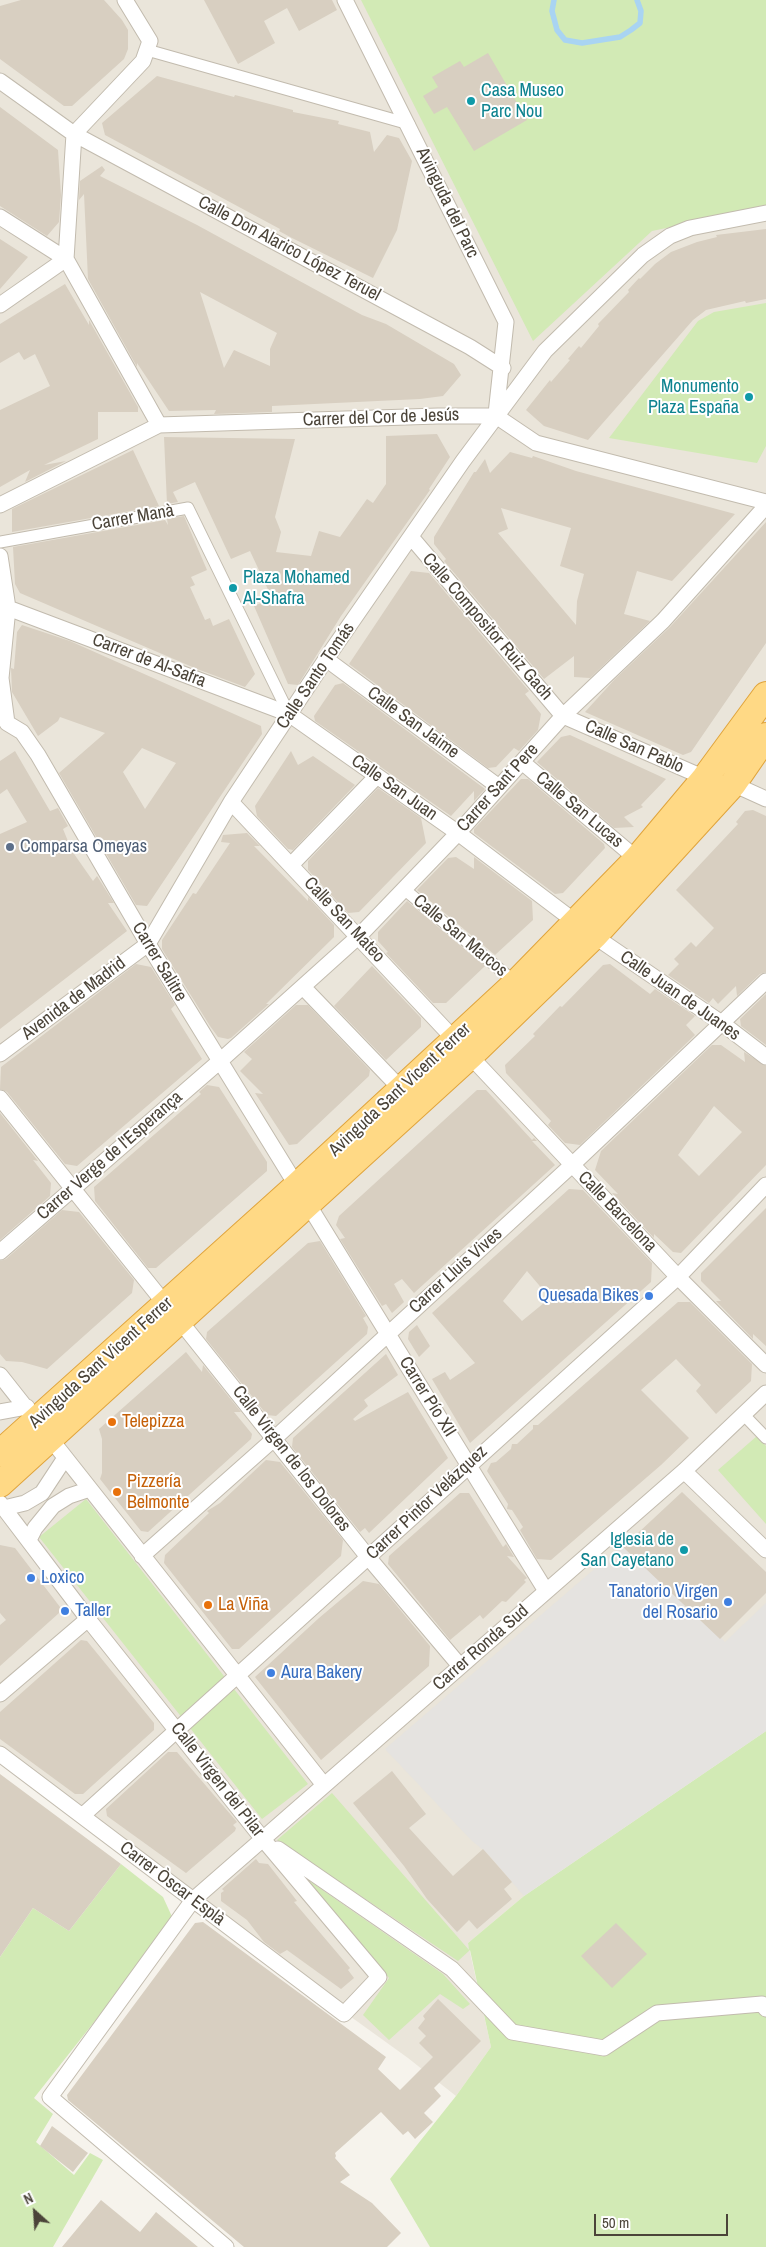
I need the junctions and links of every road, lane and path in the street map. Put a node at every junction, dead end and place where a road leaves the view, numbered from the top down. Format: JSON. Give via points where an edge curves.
{"nodes":[{"id":1,"x":125,"y":0,"type":"edge"},
{"id":2,"x":345,"y":0,"type":"edge"},
{"id":3,"x":147,"y":50,"type":"junction"},
{"id":4,"x":0,"y":81,"type":"edge"},
{"id":5,"x":408,"y":124,"type":"junction"},
{"id":6,"x":74,"y":134,"type":"junction"},
{"id":7,"x":766,"y":213,"type":"edge"},
{"id":8,"x":0,"y":216,"type":"edge"},
{"id":9,"x":66,"y":259,"type":"junction"},
{"id":10,"x":0,"y":306,"type":"edge"},
{"id":11,"x":502,"y":368,"type":"junction"},
{"id":12,"x":496,"y":416,"type":"junction"},
{"id":13,"x":159,"y":424,"type":"junction"},
{"id":14,"x":766,"y":502,"type":"edge"},
{"id":15,"x":0,"y":505,"type":"edge"},
{"id":16,"x":766,"y":506,"type":"edge"},
{"id":17,"x":412,"y":538,"type":"junction"},
{"id":18,"x":0,"y":542,"type":"edge"},
{"id":19,"x":0,"y":556,"type":"edge"},
{"id":20,"x":4,"y":609,"type":"edge"},
{"id":21,"x":2,"y":650,"type":"edge"},
{"id":22,"x":326,"y":659,"type":"junction"},
{"id":23,"x":766,"y":695,"type":"edge"},
{"id":24,"x":289,"y":714,"type":"junction"},
{"id":25,"x":564,"y":716,"type":"junction"},
{"id":26,"x":4,"y":725,"type":"edge"},
{"id":27,"x":766,"y":736,"type":"edge"},
{"id":28,"x":522,"y":762,"type":"junction"},
{"id":29,"x":377,"y":776,"type":"junction"},
{"id":30,"x":705,"y":778,"type":"junction"},
{"id":31,"x":733,"y":784,"type":"junction"},
{"id":32,"x":499,"y":787,"type":"junction"},
{"id":33,"x":766,"y":798,"type":"edge"},
{"id":34,"x":230,"y":802,"type":"junction"},
{"id":35,"x":458,"y":833,"type":"junction"},
{"id":36,"x":637,"y":858,"type":"junction"},
{"id":37,"x":291,"y":865,"type":"junction"},
{"id":38,"x":404,"y":889,"type":"junction"},
{"id":39,"x":584,"y":929,"type":"junction"},
{"id":40,"x":360,"y":936,"type":"junction"},
{"id":41,"x":148,"y":944,"type":"junction"},
{"id":42,"x":766,"y":981,"type":"edge"},
{"id":43,"x":516,"y":982,"type":"junction"},
{"id":44,"x":303,"y":986,"type":"junction"},
{"id":45,"x":723,"y":1024,"type":"junction"},
{"id":46,"x":463,"y":1048,"type":"junction"},
{"id":47,"x":0,"y":1054,"type":"edge"},
{"id":48,"x":766,"y":1057,"type":"edge"},
{"id":49,"x":220,"y":1061,"type":"junction"},
{"id":50,"x":402,"y":1090,"type":"junction"},
{"id":51,"x":0,"y":1098,"type":"edge"},
{"id":52,"x":572,"y":1165,"type":"junction"},
{"id":53,"x":766,"y":1185,"type":"edge"},
{"id":54,"x":72,"y":1188,"type":"junction"},
{"id":55,"x":303,"y":1194,"type":"junction"},
{"id":56,"x":0,"y":1252,"type":"edge"},
{"id":57,"x":678,"y":1277,"type":"junction"},
{"id":58,"x":173,"y":1313,"type":"junction"},
{"id":59,"x":388,"y":1334,"type":"junction"},
{"id":60,"x":766,"y":1366,"type":"edge"},
{"id":61,"x":1,"y":1378,"type":"edge"},
{"id":62,"x":766,"y":1393,"type":"edge"},
{"id":63,"x":0,"y":1412,"type":"edge"},
{"id":64,"x":743,"y":1414,"type":"junction"},
{"id":65,"x":45,"y":1431,"type":"junction"},
{"id":66,"x":275,"y":1438,"type":"junction"},
{"id":67,"x":766,"y":1438,"type":"edge"},
{"id":68,"x":0,"y":1452,"type":"edge"},
{"id":69,"x":468,"y":1464,"type":"junction"},
{"id":70,"x":684,"y":1471,"type":"junction"},
{"id":71,"x":90,"y":1489,"type":"junction"},
{"id":72,"x":1,"y":1499,"type":"edge"},
{"id":73,"x":29,"y":1540,"type":"junction"},
{"id":74,"x":766,"y":1550,"type":"edge"},
{"id":75,"x":142,"y":1556,"type":"junction"},
{"id":76,"x":368,"y":1557,"type":"junction"},
{"id":77,"x":546,"y":1591,"type":"junction"},
{"id":78,"x":88,"y":1619,"type":"junction"},
{"id":79,"x":460,"y":1666,"type":"junction"},
{"id":80,"x":235,"y":1675,"type":"junction"},
{"id":81,"x":0,"y":1694,"type":"edge"},
{"id":82,"x":177,"y":1728,"type":"junction"},
{"id":83,"x":0,"y":1754,"type":"edge"},
{"id":84,"x":324,"y":1785,"type":"junction"},
{"id":85,"x":82,"y":1816,"type":"junction"},
{"id":86,"x":262,"y":1838,"type":"junction"},
{"id":87,"x":193,"y":1900,"type":"junction"},
{"id":88,"x":766,"y":2009,"type":"edge"},
{"id":89,"x":344,"y":2014,"type":"joint"},
{"id":90,"x":226,"y":2247,"type":"edge"}],
"edges":[{"from":1,"to":3,"type":"street","via":[[150,41]]},
{"from":2,"to":5,"type":"street","name":"Avinguda del Parc"},
{"from":3,"to":5,"type":"street"},
{"from":3,"to":6,"type":"street","via":[[143,61]]},
{"from":4,"to":6,"type":"street","name":"Calle Don Alarico López Teruel"},
{"from":5,"to":11,"type":"street","name":"Avinguda del Parc","via":[[506,322]]},
{"from":6,"to":9,"type":"street"},
{"from":6,"to":11,"type":"street","name":"Calle Don Alarico López Teruel","via":[[470,346]]},
{"from":7,"to":12,"type":"street","name":"Calle Santo Tomás","via":[[690,228],[670,236],[643,255],[545,351]]},
{"from":8,"to":9,"type":"street"},
{"from":9,"to":10,"type":"street"},
{"from":9,"to":13,"type":"street"},
{"from":11,"to":12,"type":"street","name":"Avinguda del Parc"},
{"from":12,"to":13,"type":"street","name":"Carrer del Cor de Jesús"},
{"from":12,"to":14,"type":"street","via":[[536,443]]},
{"from":12,"to":17,"type":"street","name":"Calle Santo Tomás"},
{"from":13,"to":15,"type":"street","name":"Carrer del Cor de Jesús"},
{"from":16,"to":25,"type":"street","name":"Carrer Sant Pere","via":[[663,621]]},
{"from":17,"to":22,"type":"street","name":"Calle Santo Tomás"},
{"from":17,"to":25,"type":"street","name":"Calle Compositor Ruiz Gach"},
{"from":18,"to":24,"type":"street","name":"Carrer Manà","via":[[188,508]]},
{"from":19,"to":20,"type":"street"},
{"from":20,"to":21,"type":"street"},
{"from":20,"to":24,"type":"street","name":"Carrer de Al-Safra"},
{"from":21,"to":26,"type":"street"},
{"from":22,"to":24,"type":"street","name":"Calle Santo Tomás"},
{"from":22,"to":32,"type":"street","name":"Calle San Jaime"},
{"from":23,"to":30,"type":"highway","name":"Avinguda Sant Vicent Ferrer"},
{"from":24,"to":29,"type":"street","name":"Calle San Juan"},
{"from":24,"to":34,"type":"street","name":"Calle Santo Tomás"},
{"from":25,"to":28,"type":"street","name":"Carrer Sant Pere"},
{"from":25,"to":30,"type":"street","name":"Calle San Pablo"},
{"from":26,"to":41,"type":"street","name":"Carrer Salitre","via":[[22,732],[33,748]]},
{"from":27,"to":31,"type":"highway","name":"Avinguda Sant Vicent Ferrer"},
{"from":28,"to":32,"type":"street","name":"Carrer Sant Pere"},
{"from":28,"to":36,"type":"street","name":"Calle San Lucas"},
{"from":29,"to":35,"type":"street","name":"Calle San Juan"},
{"from":29,"to":37,"type":"street"},
{"from":30,"to":36,"type":"highway","name":"Avinguda Sant Vicent Ferrer"},
{"from":31,"to":33,"type":"street"},
{"from":31,"to":39,"type":"highway","name":"Avinguda Sant Vicent Ferrer"},
{"from":32,"to":35,"type":"street","name":"Carrer Sant Pere"},
{"from":34,"to":37,"type":"street","name":"Calle San Mateo"},
{"from":34,"to":41,"type":"street","name":"Calle Santo Tomás"},
{"from":35,"to":38,"type":"street","name":"Carrer Sant Pere"},
{"from":35,"to":39,"type":"street","name":"Calle San Juan"},
{"from":36,"to":39,"type":"highway","name":"Avinguda Sant Vicent Ferrer"},
{"from":37,"to":40,"type":"street","name":"Calle San Mateo"},
{"from":38,"to":40,"type":"street","name":"Carrer Sant Pere"},
{"from":38,"to":43,"type":"street","name":"Calle San Marcos"},
{"from":39,"to":43,"type":"highway","name":"Avinguda Sant Vicent Ferrer"},
{"from":39,"to":45,"type":"street","name":"Calle Juan de Juanes"},
{"from":39,"to":46,"type":"highway","name":"Avinguda Sant Vicent Ferrer"},
{"from":40,"to":44,"type":"street","name":"Carrer Sant Pere"},
{"from":40,"to":46,"type":"street","name":"Calle San Mateo"},
{"from":41,"to":47,"type":"street","name":"Avenida de Madrid"},
{"from":41,"to":49,"type":"street","name":"Carrer Salitre"},
{"from":42,"to":45,"type":"street","name":"Carrer Lluis Vives"},
{"from":43,"to":46,"type":"highway","name":"Avinguda Sant Vicent Ferrer"},
{"from":44,"to":49,"type":"street","name":"Carrer Sant Pere"},
{"from":44,"to":50,"type":"street"},
{"from":45,"to":48,"type":"street","name":"Calle Juan de Juanes"},
{"from":45,"to":52,"type":"street","name":"Carrer Lluis Vives"},
{"from":46,"to":50,"type":"highway","name":"Avinguda Sant Vicent Ferrer"},
{"from":46,"to":52,"type":"street","name":"Calle Barcelona"},
{"from":46,"to":55,"type":"highway","name":"Avinguda Sant Vicent Ferrer"},
{"from":49,"to":54,"type":"street","name":"Carrer Verge de l'Esperança"},
{"from":49,"to":55,"type":"street","name":"Carrer Salitre"},
{"from":50,"to":55,"type":"highway","name":"Avinguda Sant Vicent Ferrer"},
{"from":51,"to":54,"type":"street","name":"Calle Virgen de los Dolores"},
{"from":52,"to":57,"type":"street","name":"Calle Barcelona"},
{"from":52,"to":59,"type":"street","name":"Carrer Lluis Vives"},
{"from":53,"to":57,"type":"street","name":"Carrer Pintor Velázquez"},
{"from":54,"to":56,"type":"street","name":"Carrer Verge de l'Esperança"},
{"from":54,"to":58,"type":"street","name":"Calle Virgen de los Dolores"},
{"from":55,"to":58,"type":"highway","name":"Avinguda Sant Vicent Ferrer"},
{"from":55,"to":59,"type":"street","name":"Carrer Pío XII"},
{"from":57,"to":60,"type":"street","name":"Calle Barcelona"},
{"from":57,"to":69,"type":"street","name":"Carrer Pintor Velázquez"},
{"from":58,"to":65,"type":"highway","name":"Avinguda Sant Vicent Ferrer"},
{"from":58,"to":66,"type":"street","name":"Calle Virgen de los Dolores"},
{"from":59,"to":66,"type":"street","name":"Carrer Lluis Vives"},
{"from":59,"to":69,"type":"street","name":"Carrer Pío XII"},
{"from":61,"to":65,"type":"street"},
{"from":62,"to":64,"type":"street","name":"Carrer Ronda Sud"},
{"from":63,"to":65,"type":"street"},
{"from":64,"to":67,"type":"street"},
{"from":64,"to":70,"type":"street","name":"Carrer Ronda Sud"},
{"from":65,"to":68,"type":"highway","name":"Avinguda Sant Vicent Ferrer"},
{"from":65,"to":71,"type":"street"},
{"from":65,"to":72,"type":"highway","name":"Avinguda Sant Vicent Ferrer"},
{"from":65,"to":72,"type":"street","via":[[42,1493],[25,1503]]},
{"from":66,"to":75,"type":"street","name":"Carrer Lluis Vives"},
{"from":66,"to":76,"type":"street","name":"Calle Virgen de los Dolores"},
{"from":69,"to":76,"type":"street","name":"Carrer Pintor Velázquez"},
{"from":69,"to":77,"type":"street","name":"Carrer Pío XII"},
{"from":70,"to":74,"type":"street"},
{"from":70,"to":77,"type":"street","name":"Carrer Ronda Sud"},
{"from":71,"to":73,"type":"street","via":[[53,1506]]},
{"from":71,"to":75,"type":"street"},
{"from":72,"to":73,"type":"street","name":"Calle Virgen del Pilar"},
{"from":73,"to":78,"type":"street","name":"Calle Virgen del Pilar"},
{"from":75,"to":80,"type":"street"},
{"from":76,"to":79,"type":"street","name":"Calle Virgen de los Dolores"},
{"from":76,"to":80,"type":"street","name":"Carrer Pintor Velázquez"},
{"from":77,"to":79,"type":"street","name":"Carrer Ronda Sud"},
{"from":78,"to":81,"type":"street"},
{"from":78,"to":82,"type":"street","name":"Calle Virgen del Pilar"},
{"from":79,"to":84,"type":"street","name":"Carrer Ronda Sud"},
{"from":80,"to":82,"type":"street","name":"Carrer Pintor Velázquez"},
{"from":80,"to":84,"type":"street"},
{"from":82,"to":85,"type":"street","name":"Carrer Pintor Velázquez"},
{"from":82,"to":86,"type":"street","name":"Calle Virgen del Pilar"},
{"from":83,"to":85,"type":"street","name":"Carrer Òscar Esplà"},
{"from":84,"to":86,"type":"street","name":"Carrer Ronda Sud"},
{"from":85,"to":87,"type":"street","name":"Carrer Òscar Esplà"},
{"from":86,"to":87,"type":"street","name":"Carrer Ronda Sud"},
{"from":86,"to":88,"type":"street","via":[[452,1969],[512,2032],[604,2048],[658,2013],[762,2004]]},
{"from":86,"to":89,"type":"street","name":"Calle Virgen del Pilar","via":[[379,1976]]},
{"from":87,"to":89,"type":"street","name":"Carrer Òscar Esplà"},
{"from":87,"to":90,"type":"street","name":"Carrer Ronda Sud","via":[[50,2097]]}]}
